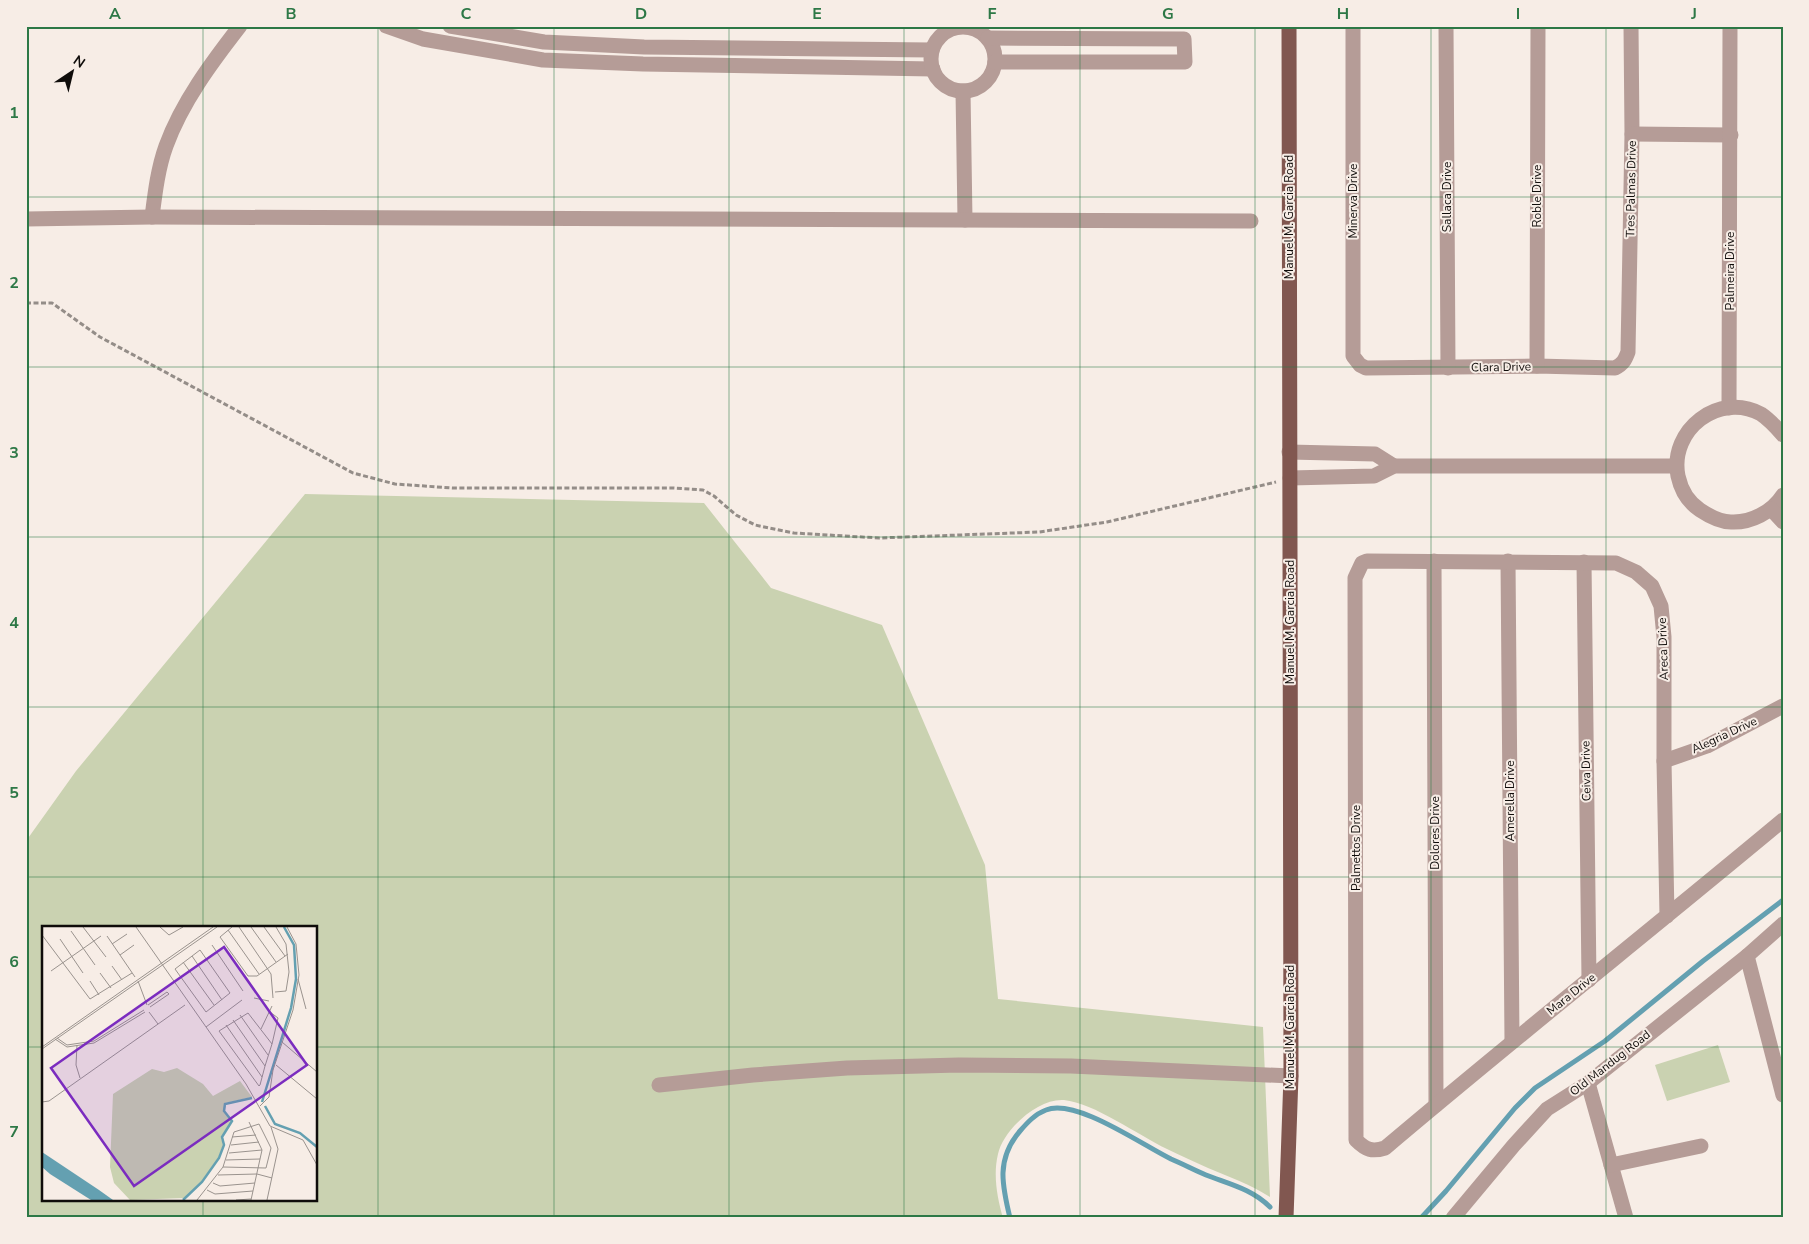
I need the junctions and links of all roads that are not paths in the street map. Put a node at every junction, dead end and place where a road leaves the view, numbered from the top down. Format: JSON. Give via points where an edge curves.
{"nodes":[{"id":1,"x":240,"y":26,"type":"edge"},
{"id":2,"x":386,"y":26,"type":"edge"},
{"id":3,"x":450,"y":26,"type":"edge"},
{"id":4,"x":1289,"y":26,"type":"edge"},
{"id":5,"x":1353,"y":26,"type":"edge"},
{"id":6,"x":1446,"y":26,"type":"edge"},
{"id":7,"x":1538,"y":26,"type":"edge"},
{"id":8,"x":1631,"y":26,"type":"edge"},
{"id":9,"x":1730,"y":26,"type":"edge"},
{"id":10,"x":984,"y":32,"type":"edge"},
{"id":11,"x":603,"y":45,"type":"junction"},
{"id":12,"x":932,"y":50,"type":"junction"},
{"id":13,"x":995,"y":62,"type":"junction"},
{"id":14,"x":603,"y":63,"type":"junction"},
{"id":15,"x":933,"y":69,"type":"junction"},
{"id":16,"x":963,"y":91,"type":"junction"},
{"id":17,"x":1632,"y":134,"type":"junction"},
{"id":18,"x":1731,"y":135,"type":"junction"},
{"id":19,"x":152,"y":217,"type":"junction"},
{"id":20,"x":26,"y":219,"type":"edge"},
{"id":21,"x":965,"y":220,"type":"junction"},
{"id":22,"x":1251,"y":221,"type":"dead end"},
{"id":23,"x":1628,"y":352,"type":"joint"},
{"id":24,"x":1537,"y":366,"type":"junction"},
{"id":25,"x":1366,"y":368,"type":"joint"},
{"id":26,"x":1448,"y":368,"type":"junction"},
{"id":27,"x":1729,"y":408,"type":"junction"},
{"id":28,"x":1783,"y":435,"type":"edge"},
{"id":29,"x":1289,"y":452,"type":"junction"},
{"id":30,"x":1394,"y":466,"type":"junction"},
{"id":31,"x":1676,"y":466,"type":"junction"},
{"id":32,"x":1290,"y":478,"type":"junction"},
{"id":33,"x":1783,"y":495,"type":"edge"},
{"id":34,"x":1771,"y":509,"type":"junction"},
{"id":35,"x":1783,"y":522,"type":"edge"},
{"id":36,"x":1367,"y":561,"type":"joint"},
{"id":37,"x":1434,"y":561,"type":"junction"},
{"id":38,"x":1508,"y":561,"type":"junction"},
{"id":39,"x":1584,"y":562,"type":"junction"},
{"id":40,"x":1783,"y":706,"type":"edge"},
{"id":41,"x":1664,"y":761,"type":"junction"},
{"id":42,"x":1783,"y":820,"type":"edge"},
{"id":43,"x":1667,"y":916,"type":"junction"},
{"id":44,"x":1783,"y":924,"type":"edge"},
{"id":45,"x":1747,"y":956,"type":"junction"},
{"id":46,"x":1588,"y":980,"type":"junction"},
{"id":47,"x":1512,"y":1042,"type":"junction"},
{"id":48,"x":1291,"y":1076,"type":"junction"},
{"id":49,"x":1588,"y":1082,"type":"junction"},
{"id":50,"x":659,"y":1085,"type":"dead end"},
{"id":51,"x":1783,"y":1095,"type":"edge"},
{"id":52,"x":1436,"y":1105,"type":"junction"},
{"id":53,"x":1356,"y":1140,"type":"joint"},
{"id":54,"x":1701,"y":1146,"type":"dead end"},
{"id":55,"x":1611,"y":1165,"type":"junction"},
{"id":56,"x":1286,"y":1218,"type":"edge"},
{"id":57,"x":1453,"y":1218,"type":"edge"},
{"id":58,"x":1626,"y":1218,"type":"edge"}],
"edges":[{"from":1,"to":19,"type":"street","via":[[217,55],[185,106],[166,146],[156,183]]},
{"from":2,"to":14,"type":"street","via":[[423,39],[533,58]]},
{"from":3,"to":11,"type":"street","via":[[544,42]]},
{"from":4,"to":29,"type":"main road","name":"Manuel M. Garcia Road"},
{"from":5,"to":25,"type":"street","name":"Minerva Drive","via":[[1353,356]]},
{"from":6,"to":26,"type":"street","name":"Sallaca Drive"},
{"from":7,"to":24,"type":"street","name":"Roble Drive"},
{"from":8,"to":17,"type":"street","name":"Tres Palmas Drive"},
{"from":9,"to":18,"type":"street","name":"Palmeira Drive"},
{"from":10,"to":12,"type":"street","via":[[967,27],[952,28],[939,37]]},
{"from":10,"to":13,"type":"street","via":[[995,54]]},
{"from":10,"to":13,"type":"street","via":[[1184,39],[1184,62]]},
{"from":11,"to":12,"type":"street"},
{"from":11,"to":14,"type":"street"},
{"from":12,"to":15,"type":"street"},
{"from":13,"to":16,"type":"street","via":[[994,70],[985,82]]},
{"from":14,"to":15,"type":"street"},
{"from":15,"to":16,"type":"street","via":[[941,82]]},
{"from":16,"to":21,"type":"street"},
{"from":17,"to":18,"type":"street"},
{"from":17,"to":23,"type":"street","name":"Tres Palmas Drive"},
{"from":18,"to":27,"type":"street","name":"Palmeira Drive"},
{"from":19,"to":20,"type":"street"},
{"from":19,"to":21,"type":"street"},
{"from":21,"to":22,"type":"street"},
{"from":23,"to":24,"type":"street","name":"Clara Drive","via":[[1621,365],[1615,368]]},
{"from":24,"to":26,"type":"street","name":"Clara Drive"},
{"from":25,"to":26,"type":"street","name":"Clara Drive"},
{"from":27,"to":28,"type":"street","via":[[1760,414]]},
{"from":27,"to":31,"type":"street","via":[[1697,420],[1678,449]]},
{"from":29,"to":30,"type":"street","via":[[1375,454]]},
{"from":29,"to":32,"type":"main road","name":"Manuel M. Garcia Road"},
{"from":30,"to":31,"type":"street"},
{"from":30,"to":32,"type":"street","via":[[1374,476]]},
{"from":31,"to":34,"type":"street","via":[[1681,487],[1693,505],[1710,517],[1731,522],[1752,519]]},
{"from":32,"to":48,"type":"main road","name":"Manuel M. Garcia Road"},
{"from":33,"to":34,"type":"street"},
{"from":34,"to":35,"type":"street"},
{"from":36,"to":37,"type":"street","name":"Areca Drive"},
{"from":36,"to":53,"type":"street","name":"Palmettos Drive","via":[[1362,563],[1355,578]]},
{"from":37,"to":38,"type":"street","name":"Areca Drive"},
{"from":37,"to":52,"type":"street","name":"Dolores Drive"},
{"from":38,"to":39,"type":"street","name":"Areca Drive"},
{"from":38,"to":47,"type":"street","name":"Amerella Drive"},
{"from":39,"to":41,"type":"street","name":"Areca Drive","via":[[1616,563],[1636,572],[1652,586],[1662,606]]},
{"from":39,"to":46,"type":"street","name":"Ceiva Drive"},
{"from":40,"to":41,"type":"street","name":"Alegria Drive","via":[[1707,746]]},
{"from":41,"to":43,"type":"street","name":"Areca Drive"},
{"from":42,"to":43,"type":"street","name":"Mara Drive"},
{"from":43,"to":46,"type":"street","name":"Mara Drive"},
{"from":44,"to":45,"type":"street","name":"Old Mandug Road"},
{"from":45,"to":49,"type":"street","name":"Old Mandug Road"},
{"from":45,"to":51,"type":"street"},
{"from":46,"to":47,"type":"street","name":"Mara Drive"},
{"from":47,"to":52,"type":"street","name":"Mara Drive"},
{"from":48,"to":50,"type":"street","via":[[1071,1066],[958,1065],[847,1068]]},
{"from":48,"to":56,"type":"main road","name":"Manuel M. Garcia Road"},
{"from":49,"to":55,"type":"street"},
{"from":49,"to":57,"type":"street","name":"Old Mandug Road","via":[[1548,1109]]},
{"from":52,"to":53,"type":"street","name":"Mara Drive","via":[[1385,1148],[1370,1150]]},
{"from":54,"to":55,"type":"street"},
{"from":55,"to":58,"type":"street"}]}
